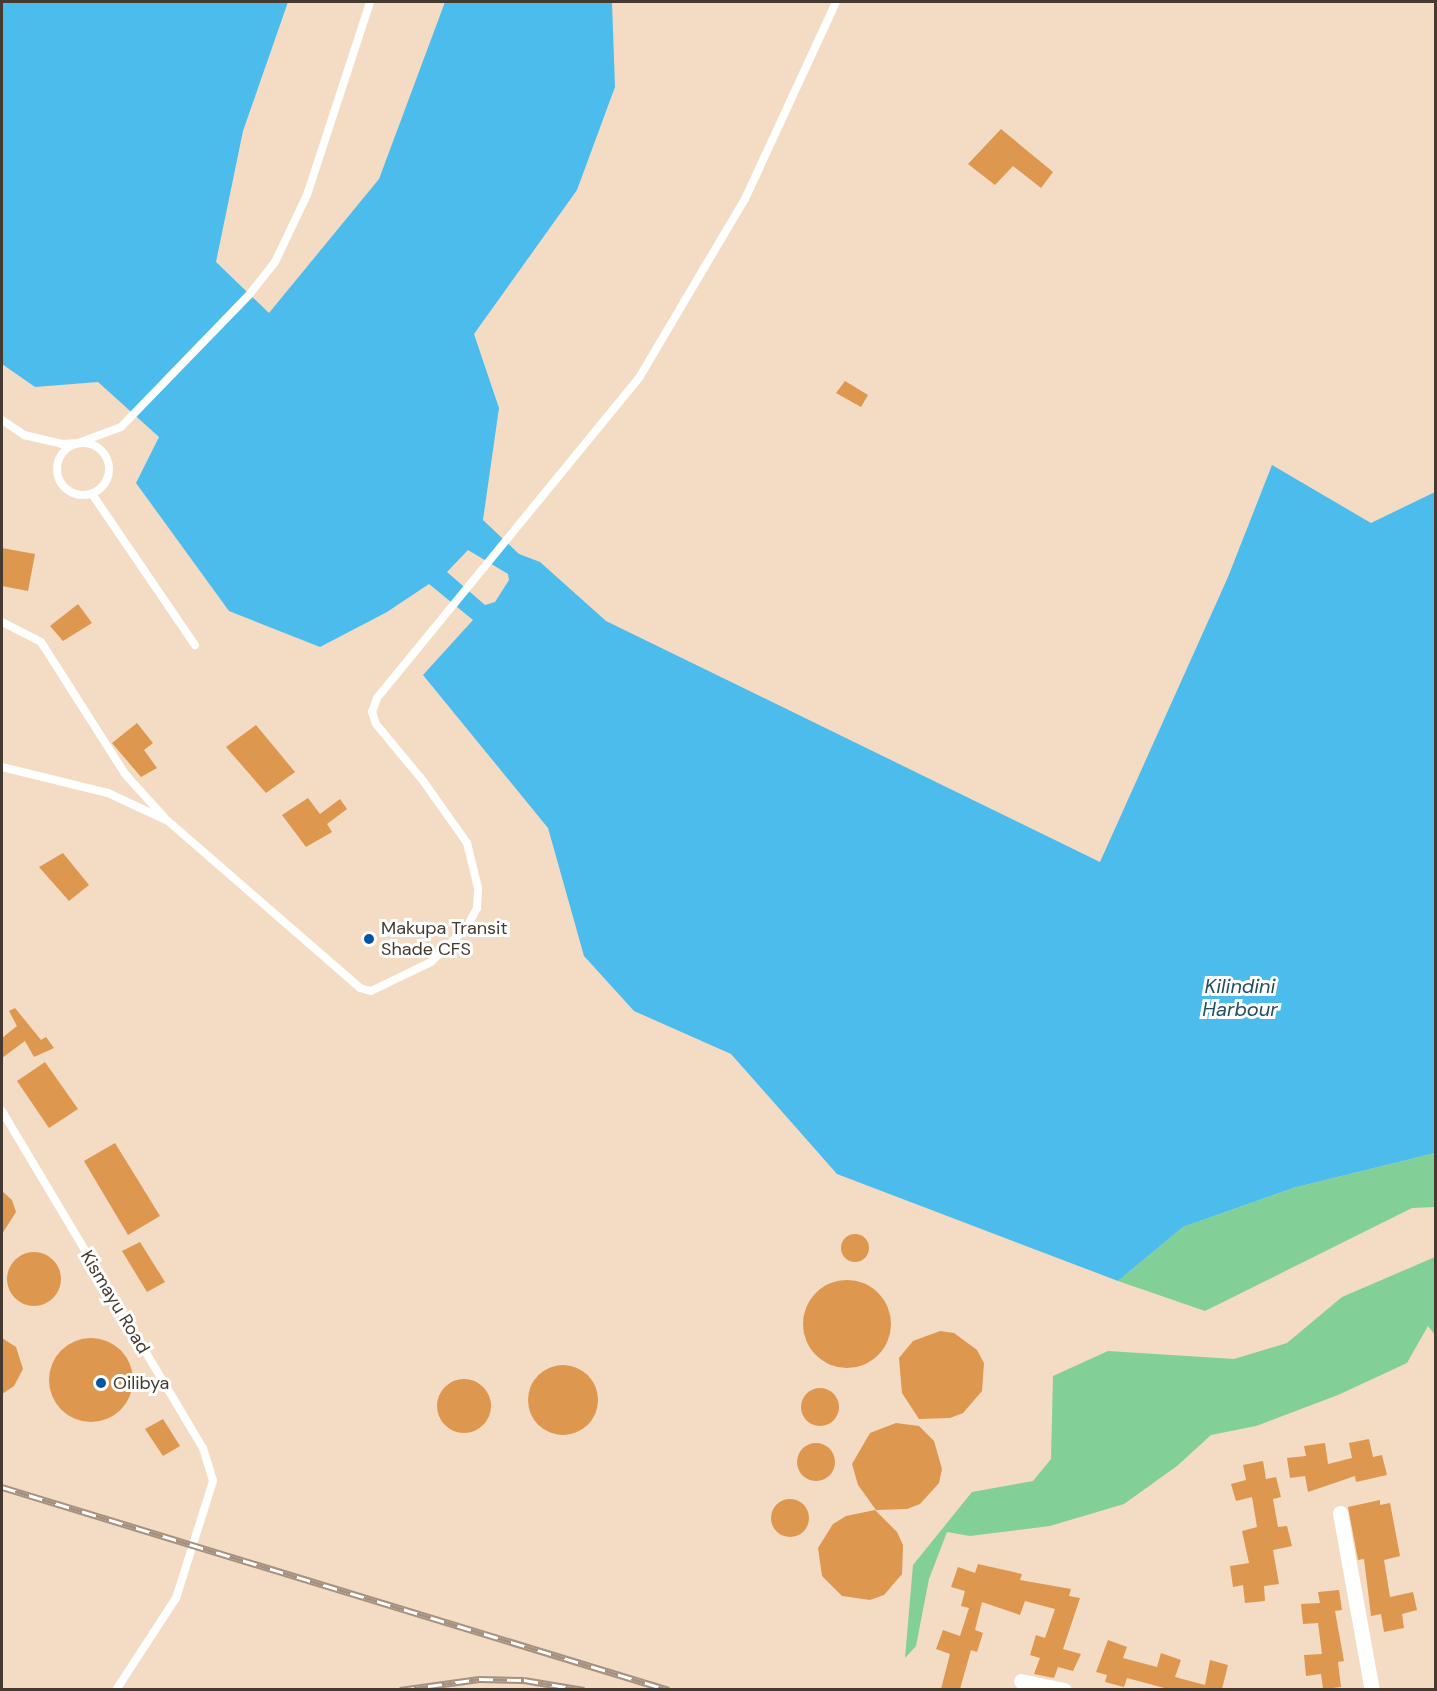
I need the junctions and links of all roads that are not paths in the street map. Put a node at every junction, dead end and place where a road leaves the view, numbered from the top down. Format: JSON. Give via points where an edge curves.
{"nodes":[{"id":1,"x":370,"y":2,"type":"edge"},
{"id":2,"x":836,"y":2,"type":"edge"},
{"id":3,"x":2,"y":420,"type":"edge"},
{"id":4,"x":78,"y":443,"type":"junction"},
{"id":5,"x":92,"y":494,"type":"junction"},
{"id":6,"x":2,"y":621,"type":"edge"},
{"id":7,"x":195,"y":645,"type":"dead end"},
{"id":8,"x":2,"y":767,"type":"edge"},
{"id":9,"x":168,"y":821,"type":"junction"},
{"id":10,"x":2,"y":1111,"type":"edge"},
{"id":11,"x":1340,"y":1513,"type":"dead end"},
{"id":12,"x":1021,"y":1681,"type":"dead end"},
{"id":13,"x":116,"y":1689,"type":"edge"},
{"id":14,"x":1064,"y":1689,"type":"edge"},
{"id":15,"x":1372,"y":1689,"type":"edge"}],
"edges":[{"from":1,"to":4,"type":"lane","via":[[307,195],[275,262],[135,416],[122,427]]},
{"from":2,"to":9,"type":"lane","via":[[745,199],[675,323],[639,378],[389,680],[372,712],[376,724],[467,843],[478,888],[477,908],[467,927],[431,962],[371,991],[360,988]]},
{"from":3,"to":4,"type":"lane","via":[[44,443]]},
{"from":4,"to":5,"type":"lane","via":[[98,448],[108,460],[105,484]]},
{"from":4,"to":5,"type":"lane","via":[[60,456],[57,474],[69,491]]},
{"from":5,"to":7,"type":"lane"},
{"from":6,"to":9,"type":"lane","via":[[40,642],[125,774]]},
{"from":8,"to":9,"type":"lane","via":[[108,793]]},
{"from":10,"to":13,"type":"lane","name":"Kismayu Road","via":[[203,1448],[213,1481],[176,1598]]},
{"from":11,"to":15,"type":"street"},
{"from":12,"to":14,"type":"street"}]}
